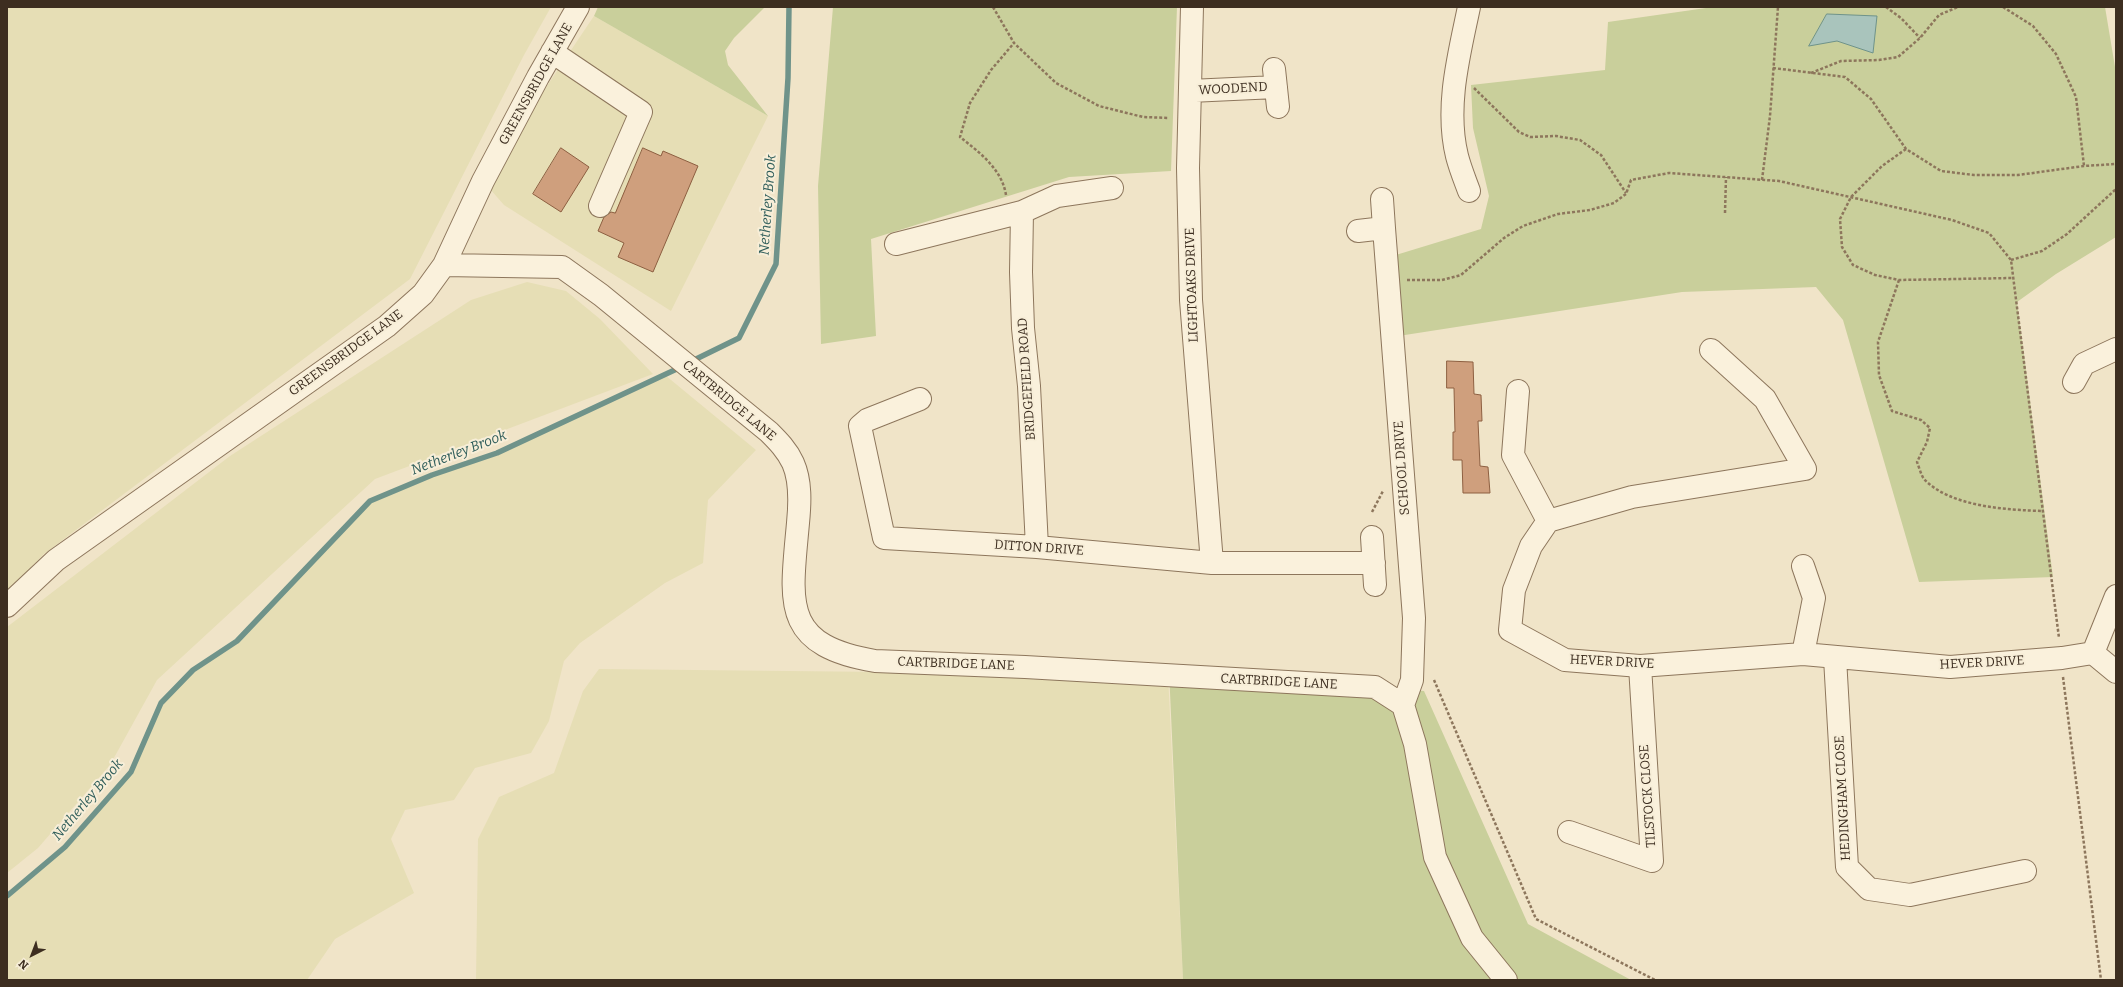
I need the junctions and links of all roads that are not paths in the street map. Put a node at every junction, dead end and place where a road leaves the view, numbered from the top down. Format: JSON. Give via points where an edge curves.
{"nodes":[{"id":1,"x":578,"y":7,"type":"edge"},
{"id":2,"x":1192,"y":7,"type":"edge"},
{"id":3,"x":1469,"y":7,"type":"edge"},
{"id":4,"x":552,"y":52,"type":"junction"},
{"id":5,"x":1276,"y":88,"type":"dead end"},
{"id":6,"x":1190,"y":91,"type":"junction"},
{"id":7,"x":1112,"y":188,"type":"dead end"},
{"id":8,"x":1469,"y":191,"type":"dead end"},
{"id":9,"x":1382,"y":199,"type":"dead end"},
{"id":10,"x":600,"y":206,"type":"dead end"},
{"id":11,"x":1015,"y":214,"type":"junction"},
{"id":12,"x":1384,"y":228,"type":"junction"},
{"id":13,"x":1358,"y":231,"type":"dead end"},
{"id":14,"x":896,"y":244,"type":"dead end"},
{"id":15,"x":444,"y":265,"type":"junction"},
{"id":16,"x":2116,"y":349,"type":"edge"},
{"id":17,"x":1710,"y":350,"type":"dead end"},
{"id":18,"x":2074,"y":382,"type":"dead end"},
{"id":19,"x":1518,"y":391,"type":"dead end"},
{"id":20,"x":920,"y":399,"type":"dead end"},
{"id":21,"x":1548,"y":521,"type":"junction"},
{"id":22,"x":1372,"y":537,"type":"dead end"},
{"id":23,"x":1037,"y":547,"type":"junction"},
{"id":24,"x":1212,"y":563,"type":"junction"},
{"id":25,"x":1374,"y":563,"type":"junction"},
{"id":26,"x":1803,"y":566,"type":"dead end"},
{"id":27,"x":1375,"y":585,"type":"dead end"},
{"id":28,"x":2116,"y":596,"type":"edge"},
{"id":29,"x":7,"y":606,"type":"edge"},
{"id":30,"x":2093,"y":653,"type":"junction"},
{"id":31,"x":1803,"y":654,"type":"junction"},
{"id":32,"x":1835,"y":658,"type":"junction"},
{"id":33,"x":1640,"y":666,"type":"junction"},
{"id":34,"x":2116,"y":672,"type":"edge"},
{"id":35,"x":1403,"y":705,"type":"junction"},
{"id":36,"x":1569,"y":832,"type":"dead end"},
{"id":37,"x":2025,"y":871,"type":"dead end"},
{"id":38,"x":1506,"y":980,"type":"edge"}],
"edges":[{"from":1,"to":4,"type":"street","name":"GREENSBRIDGE LANE"},
{"from":2,"to":6,"type":"street","name":"LIGHTOAKS DRIVE"},
{"from":3,"to":8,"type":"street","via":[[1456,71],[1452,116],[1457,155]]},
{"from":4,"to":10,"type":"street","via":[[641,112]]},
{"from":4,"to":15,"type":"street","name":"GREENSBRIDGE LANE","via":[[483,181]]},
{"from":5,"to":6,"type":"street","name":"WOODEND"},
{"from":6,"to":24,"type":"street","name":"LIGHTOAKS DRIVE","via":[[1191,300]]},
{"from":7,"to":11,"type":"street","via":[[1057,196]]},
{"from":9,"to":12,"type":"street","name":"SCHOOL DRIVE"},
{"from":11,"to":14,"type":"street"},
{"from":11,"to":23,"type":"street","name":"BRIDGEFIELD ROAD","via":[[1029,386]]},
{"from":12,"to":13,"type":"street"},
{"from":12,"to":35,"type":"street","name":"SCHOOL DRIVE","via":[[1414,618],[1412,680]]},
{"from":15,"to":29,"type":"street","name":"GREENSBRIDGE LANE","via":[[423,294],[387,326],[56,560]]},
{"from":15,"to":35,"type":"street","name":"CARTBRIDGE LANE","via":[[562,267],[601,295],[782,445],[793,463],[798,482],[794,586],[798,618],[812,637],[835,652],[875,661],[1375,687]]},
{"from":16,"to":18,"type":"street","via":[[2084,364]]},
{"from":17,"to":21,"type":"street","via":[[1765,399],[1805,469],[1632,498]]},
{"from":19,"to":21,"type":"street","via":[[1513,455]]},
{"from":20,"to":23,"type":"street","name":"DITTON DRIVE","via":[[867,420],[860,426],[884,538]]},
{"from":21,"to":33,"type":"street","name":"HEVER DRIVE","via":[[1531,546],[1514,590],[1510,630],[1565,660]]},
{"from":22,"to":25,"type":"street"},
{"from":23,"to":24,"type":"street","name":"DITTON DRIVE"},
{"from":24,"to":25,"type":"street","name":"DITTON DRIVE"},
{"from":25,"to":27,"type":"street"},
{"from":26,"to":31,"type":"street","via":[[1814,598]]},
{"from":28,"to":30,"type":"street"},
{"from":30,"to":32,"type":"street","name":"HEVER DRIVE","via":[[2062,658],[1950,666]]},
{"from":30,"to":34,"type":"street"},
{"from":31,"to":32,"type":"street","name":"HEVER DRIVE"},
{"from":31,"to":33,"type":"street","name":"HEVER DRIVE"},
{"from":32,"to":37,"type":"street","name":"HEDINGHAM CLOSE","via":[[1847,867],[1869,889],[1910,895]]},
{"from":33,"to":36,"type":"street","name":"TILSTOCK CLOSE","via":[[1652,861]]},
{"from":35,"to":38,"type":"street","via":[[1414,744],[1435,857],[1472,938]]}]}
